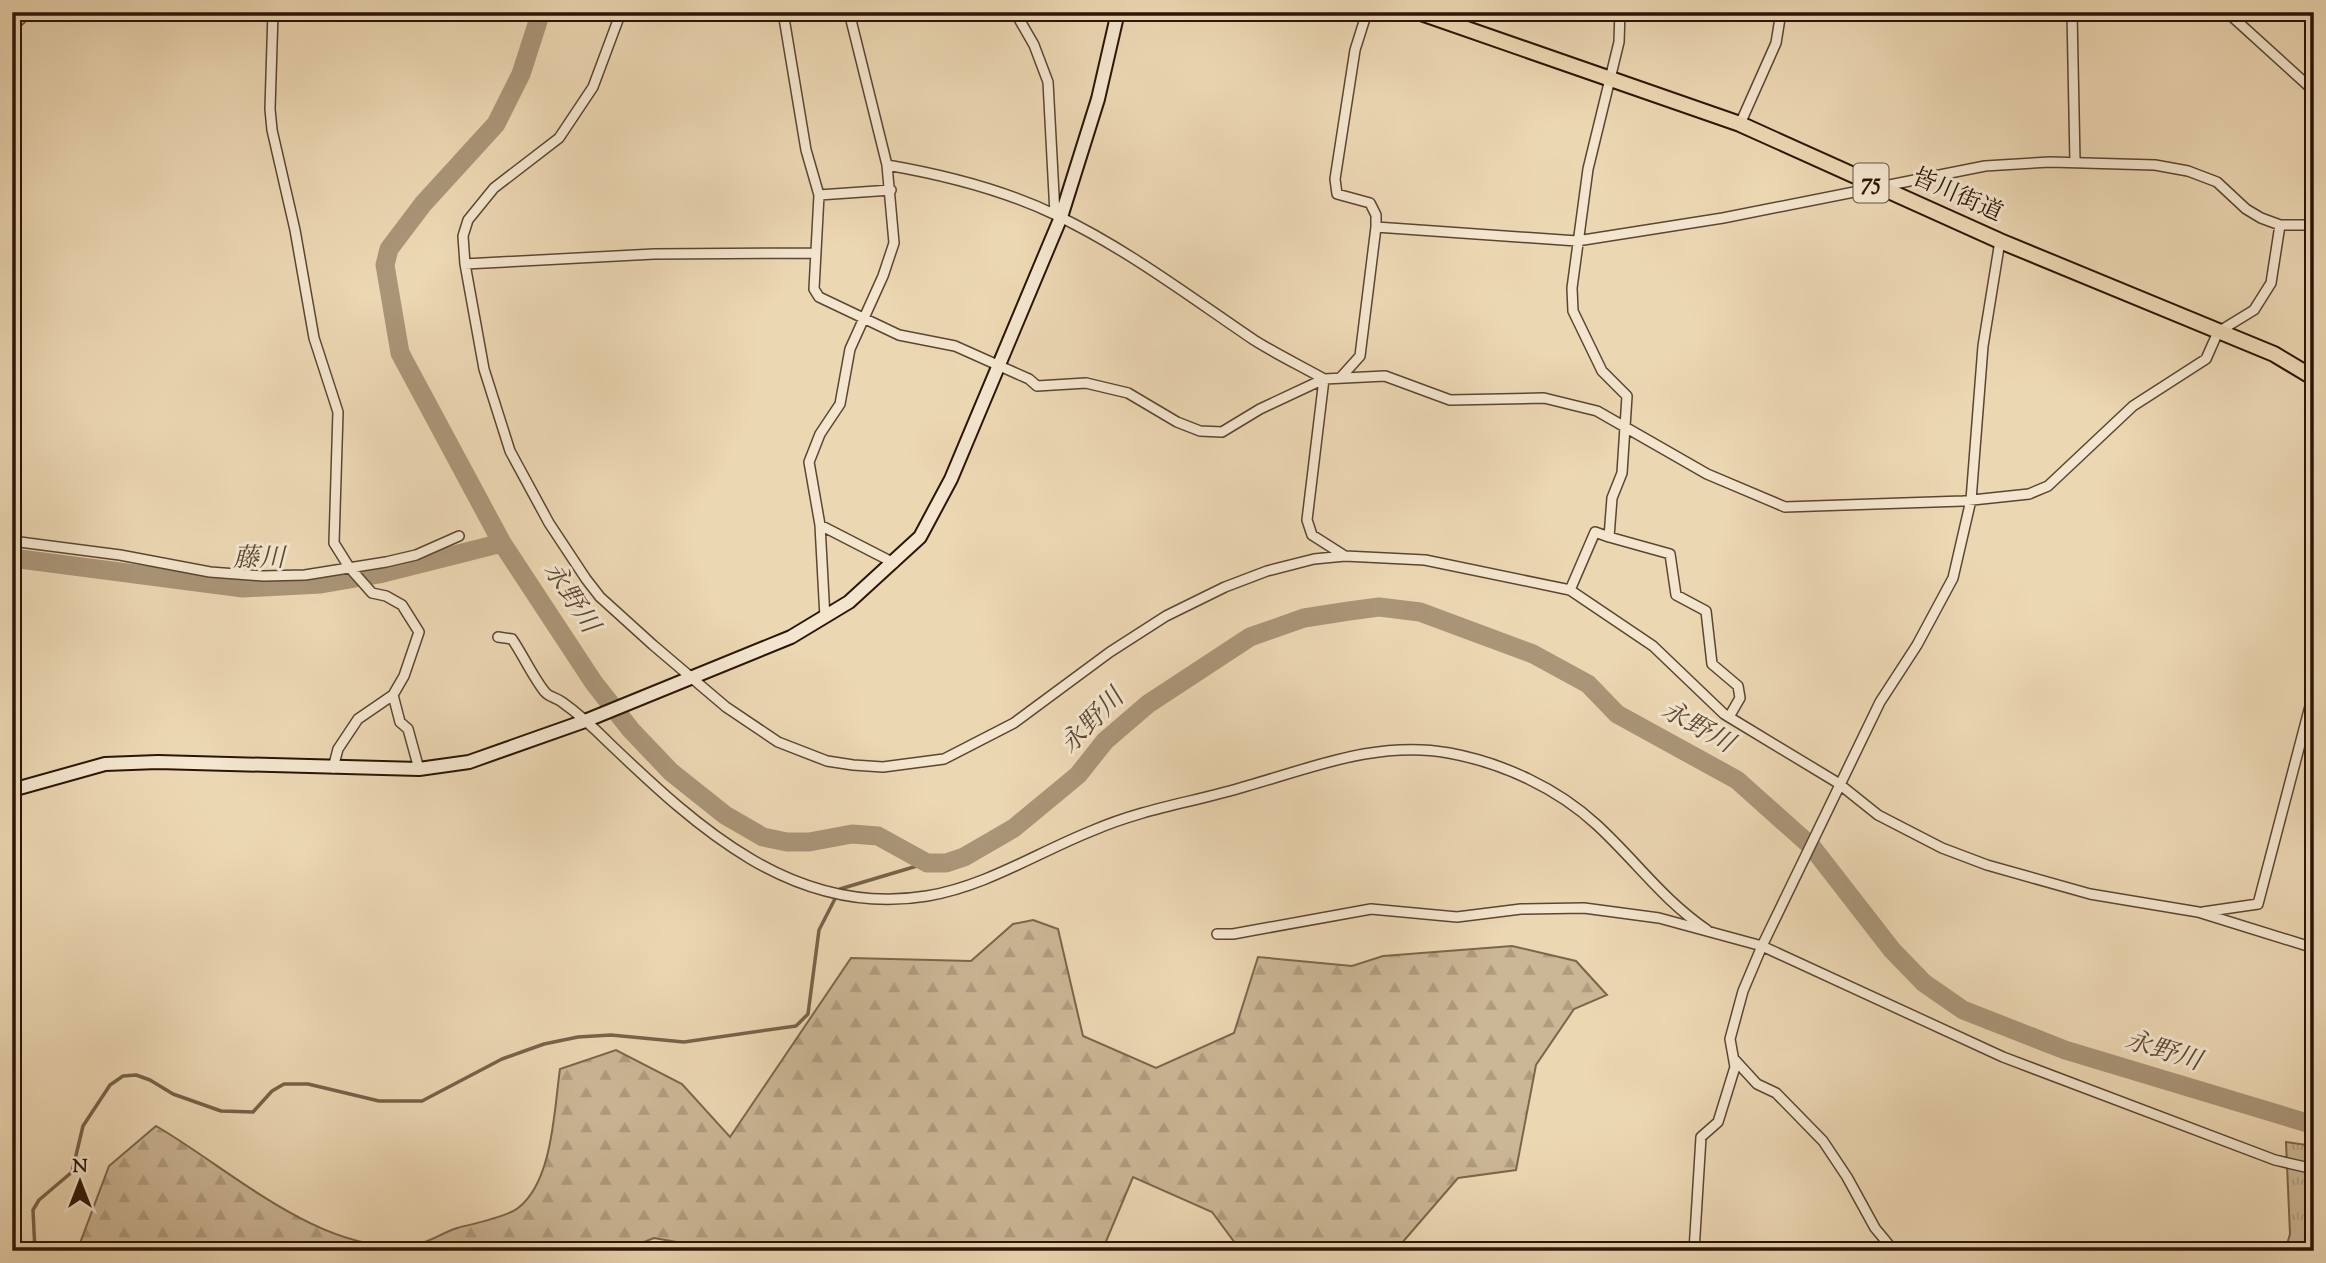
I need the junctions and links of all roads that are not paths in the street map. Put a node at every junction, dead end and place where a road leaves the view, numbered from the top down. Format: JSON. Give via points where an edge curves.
{"nodes":[{"id":1,"x":28,"y":12,"type":"edge"},
{"id":2,"x":273,"y":12,"type":"edge"},
{"id":3,"x":621,"y":12,"type":"edge"},
{"id":4,"x":783,"y":12,"type":"edge"},
{"id":5,"x":849,"y":12,"type":"edge"},
{"id":6,"x":1015,"y":12,"type":"edge"},
{"id":7,"x":1118,"y":12,"type":"edge"},
{"id":8,"x":1367,"y":12,"type":"edge"},
{"id":9,"x":1418,"y":12,"type":"edge"},
{"id":10,"x":1620,"y":12,"type":"edge"},
{"id":11,"x":1781,"y":12,"type":"edge"},
{"id":12,"x":2072,"y":12,"type":"edge"},
{"id":13,"x":2227,"y":12,"type":"edge"},
{"id":14,"x":12,"y":27,"type":"edge"},
{"id":15,"x":1609,"y":78,"type":"junction"},
{"id":16,"x":2314,"y":90,"type":"edge"},
{"id":17,"x":1740,"y":124,"type":"junction"},
{"id":18,"x":2075,"y":162,"type":"junction"},
{"id":19,"x":887,"y":164,"type":"junction"},
{"id":20,"x":1884,"y":188,"type":"junction"},
{"id":21,"x":891,"y":190,"type":"junction"},
{"id":22,"x":819,"y":195,"type":"junction"},
{"id":23,"x":1058,"y":216,"type":"junction"},
{"id":24,"x":2280,"y":225,"type":"junction"},
{"id":25,"x":2314,"y":225,"type":"edge"},
{"id":26,"x":1376,"y":227,"type":"junction"},
{"id":27,"x":1577,"y":241,"type":"junction"},
{"id":28,"x":2000,"y":241,"type":"junction"},
{"id":29,"x":815,"y":253,"type":"junction"},
{"id":30,"x":465,"y":264,"type":"junction"},
{"id":31,"x":863,"y":318,"type":"junction"},
{"id":32,"x":2218,"y":332,"type":"junction"},
{"id":33,"x":998,"y":366,"type":"junction"},
{"id":34,"x":1342,"y":376,"type":"junction"},
{"id":35,"x":2314,"y":378,"type":"edge"},
{"id":36,"x":1324,"y":379,"type":"junction"},
{"id":37,"x":1624,"y":429,"type":"junction"},
{"id":38,"x":1971,"y":500,"type":"junction"},
{"id":39,"x":820,"y":524,"type":"junction"},
{"id":40,"x":459,"y":536,"type":"dead end"},
{"id":41,"x":1609,"y":537,"type":"junction"},
{"id":42,"x":12,"y":541,"type":"edge"},
{"id":43,"x":1345,"y":556,"type":"junction"},
{"id":44,"x":894,"y":563,"type":"junction"},
{"id":45,"x":349,"y":567,"type":"junction"},
{"id":46,"x":1570,"y":590,"type":"junction"},
{"id":47,"x":825,"y":618,"type":"junction"},
{"id":48,"x":498,"y":637,"type":"dead end"},
{"id":49,"x":688,"y":679,"type":"junction"},
{"id":50,"x":2314,"y":691,"type":"edge"},
{"id":51,"x":393,"y":695,"type":"junction"},
{"id":52,"x":1729,"y":717,"type":"junction"},
{"id":53,"x":589,"y":719,"type":"junction"},
{"id":54,"x":333,"y":768,"type":"junction"},
{"id":55,"x":419,"y":769,"type":"junction"},
{"id":56,"x":1838,"y":783,"type":"junction"},
{"id":57,"x":12,"y":789,"type":"edge"},
{"id":58,"x":2197,"y":912,"type":"junction"},
{"id":59,"x":1707,"y":930,"type":"junction"},
{"id":60,"x":1217,"y":934,"type":"dead end"},
{"id":61,"x":1762,"y":946,"type":"junction"},
{"id":62,"x":2314,"y":948,"type":"edge"},
{"id":63,"x":1735,"y":1060,"type":"junction"},
{"id":64,"x":2314,"y":1169,"type":"edge"},
{"id":65,"x":1693,"y":1251,"type":"edge"},
{"id":66,"x":1894,"y":1251,"type":"edge"}],
"edges":[{"from":1,"to":14,"type":"street"},
{"from":2,"to":45,"type":"street","via":[[272,130],[314,338],[338,412],[332,531]]},
{"from":3,"to":30,"type":"street","via":[[593,87],[559,138],[477,205],[463,236]]},
{"from":4,"to":22,"type":"street","via":[[806,150]]},
{"from":5,"to":19,"type":"street"},
{"from":6,"to":23,"type":"street","via":[[1048,82]]},
{"from":7,"to":23,"type":"street","via":[[1098,99]]},
{"from":8,"to":26,"type":"street","via":[[1353,63],[1335,179],[1337,194],[1370,203]]},
{"from":9,"to":15,"type":"main road","name":"皆川街道","number":"75"},
{"from":10,"to":15,"type":"street","via":[[1619,42]]},
{"from":11,"to":17,"type":"street","via":[[1776,43]]},
{"from":12,"to":18,"type":"street"},
{"from":13,"to":16,"type":"street"},
{"from":15,"to":17,"type":"main road","name":"皆川街道","number":"75"},
{"from":15,"to":27,"type":"street"},
{"from":17,"to":20,"type":"main road","name":"皆川街道","number":"75"},
{"from":18,"to":20,"type":"street","via":[[1985,166]]},
{"from":18,"to":24,"type":"street","via":[[2188,171],[2217,182],[2246,209]]},
{"from":19,"to":21,"type":"street"},
{"from":19,"to":23,"type":"street","via":[[953,176]]},
{"from":20,"to":27,"type":"street"},
{"from":20,"to":28,"type":"main road","name":"皆川街道","number":"75"},
{"from":21,"to":22,"type":"street"},
{"from":21,"to":31,"type":"street","via":[[894,243]]},
{"from":22,"to":29,"type":"street"},
{"from":23,"to":33,"type":"street"},
{"from":23,"to":36,"type":"street"},
{"from":24,"to":25,"type":"street"},
{"from":24,"to":32,"type":"street","via":[[2270,283],[2254,310]]},
{"from":26,"to":27,"type":"street"},
{"from":26,"to":34,"type":"street","via":[[1360,356]]},
{"from":27,"to":37,"type":"street","via":[[1573,311],[1602,370],[1627,396]]},
{"from":28,"to":32,"type":"main road","name":"皆川街道","number":"75"},
{"from":28,"to":38,"type":"street","via":[[1983,346]]},
{"from":29,"to":30,"type":"street","via":[[654,254]]},
{"from":29,"to":31,"type":"street","via":[[814,289],[819,297]]},
{"from":30,"to":49,"type":"street","via":[[484,369],[502,432],[549,523],[600,597]]},
{"from":31,"to":33,"type":"street","via":[[899,335],[955,346]]},
{"from":31,"to":39,"type":"street","via":[[850,349],[840,404],[809,462]]},
{"from":32,"to":35,"type":"main road","name":"皆川街道","number":"75","via":[[2274,354]]},
{"from":32,"to":38,"type":"street","via":[[2206,359],[2133,406],[2048,486],[2029,494]]},
{"from":33,"to":36,"type":"street","via":[[1037,386],[1086,383],[1128,393],[1177,422],[1200,431],[1222,432]]},
{"from":33,"to":44,"type":"street","via":[[920,537]]},
{"from":34,"to":36,"type":"street"},
{"from":34,"to":37,"type":"street","via":[[1385,376],[1450,400],[1544,398],[1597,411]]},
{"from":36,"to":43,"type":"street","via":[[1307,520],[1312,535]]},
{"from":37,"to":38,"type":"street","via":[[1707,474],[1785,507]]},
{"from":37,"to":41,"type":"street","via":[[1622,472],[1612,498]]},
{"from":38,"to":56,"type":"street","via":[[1953,578]]},
{"from":39,"to":44,"type":"street"},
{"from":39,"to":47,"type":"street"},
{"from":40,"to":45,"type":"street","via":[[416,555]]},
{"from":41,"to":46,"type":"street","via":[[1595,532]]},
{"from":41,"to":52,"type":"street","via":[[1670,554],[1676,595],[1706,611],[1712,664],[1738,686],[1740,698]]},
{"from":42,"to":45,"type":"street","via":[[210,572],[305,575]]},
{"from":43,"to":46,"type":"street","via":[[1425,560]]},
{"from":43,"to":49,"type":"street","via":[[1267,571],[1166,616],[1014,723],[944,759],[918,764],[853,765],[803,754],[754,728]]},
{"from":44,"to":47,"type":"street"},
{"from":45,"to":51,"type":"street","via":[[372,593],[402,606],[419,632]]},
{"from":46,"to":52,"type":"street","via":[[1653,646]]},
{"from":47,"to":49,"type":"street","via":[[791,637]]},
{"from":48,"to":53,"type":"street","via":[[512,639],[546,694]]},
{"from":49,"to":53,"type":"street"},
{"from":50,"to":58,"type":"street","via":[[2258,904]]},
{"from":51,"to":54,"type":"street","via":[[358,719],[338,749]]},
{"from":51,"to":55,"type":"street"},
{"from":52,"to":56,"type":"street"},
{"from":53,"to":55,"type":"street","via":[[496,754]]},
{"from":53,"to":59,"type":"street","via":[[681,811],[759,866],[827,891],[892,898],[925,897],[984,881],[1096,828],[1338,758],[1389,749],[1447,753],[1505,768],[1576,808],[1671,904]]},
{"from":54,"to":55,"type":"street"},
{"from":54,"to":57,"type":"street","via":[[105,764]]},
{"from":56,"to":58,"type":"street","via":[[1878,815],[1967,858],[2090,894]]},
{"from":56,"to":61,"type":"street"},
{"from":58,"to":62,"type":"street"},
{"from":59,"to":60,"type":"street","via":[[1584,908],[1457,917],[1371,909]]},
{"from":59,"to":61,"type":"street"},
{"from":61,"to":63,"type":"street","via":[[1730,1039]]},
{"from":61,"to":64,"type":"street","via":[[2003,1057],[2275,1160]]},
{"from":63,"to":65,"type":"street","via":[[1718,1122],[1702,1137]]},
{"from":63,"to":66,"type":"street","via":[[1823,1141]]}]}
